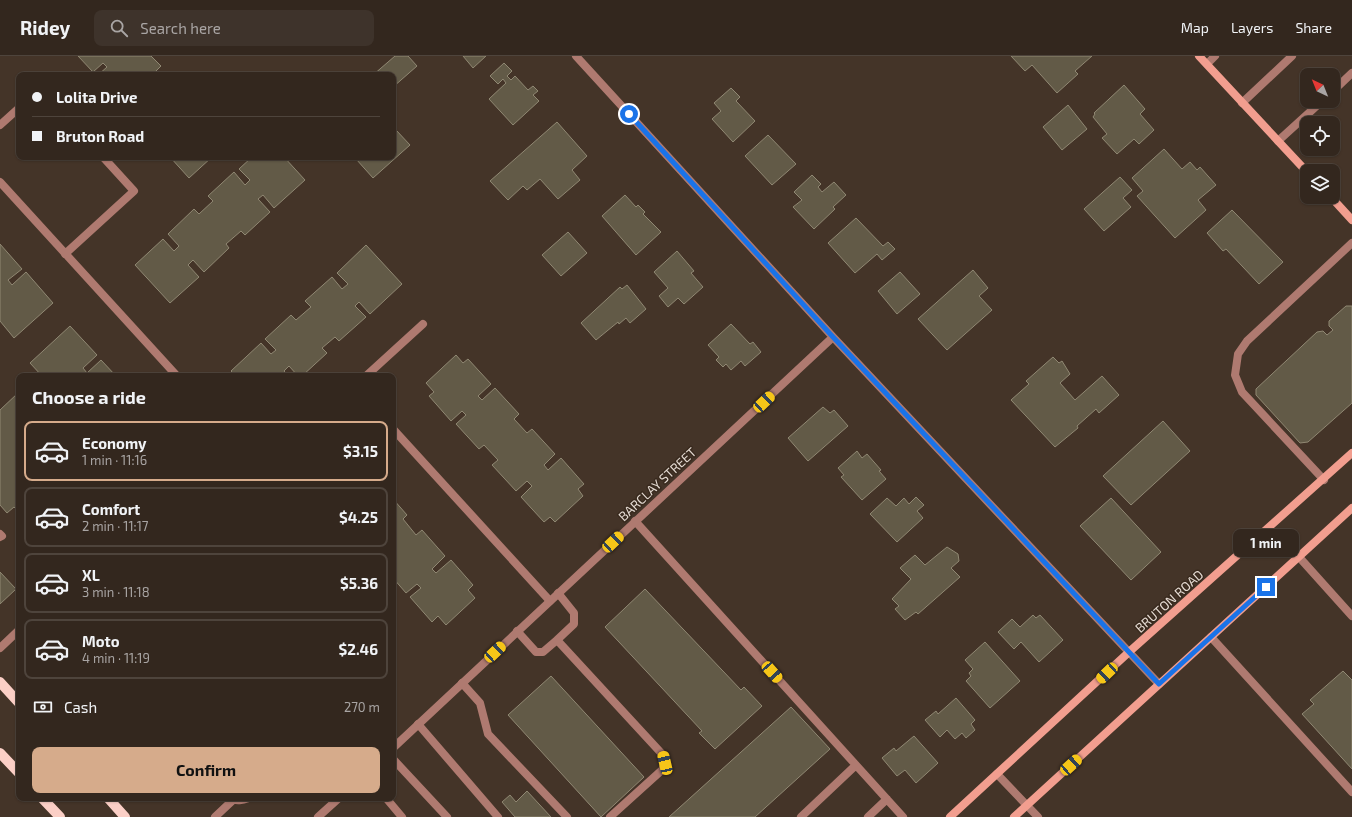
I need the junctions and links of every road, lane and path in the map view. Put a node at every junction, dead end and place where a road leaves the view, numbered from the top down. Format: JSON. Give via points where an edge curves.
{"nodes":[{"id":1,"x":576,"y":56,"type":"edge"},
{"id":2,"x":1199,"y":56,"type":"edge"},
{"id":3,"x":1215,"y":56,"type":"edge"},
{"id":4,"x":1292,"y":56,"type":"edge"},
{"id":5,"x":1207,"y":64,"type":"junction"},
{"id":6,"x":1352,"y":73,"type":"edge"},
{"id":7,"x":1340,"y":84,"type":"edge"},
{"id":8,"x":1242,"y":103,"type":"junction"},
{"id":9,"x":1314,"y":108,"type":"edge"},
{"id":10,"x":16,"y":111,"type":"edge"},
{"id":11,"x":0,"y":125,"type":"edge"},
{"id":12,"x":1278,"y":140,"type":"junction"},
{"id":13,"x":106,"y":160,"type":"edge"},
{"id":14,"x":1300,"y":164,"type":"edge"},
{"id":15,"x":0,"y":182,"type":"edge"},
{"id":16,"x":1337,"y":204,"type":"edge"},
{"id":17,"x":1352,"y":220,"type":"edge"},
{"id":18,"x":1352,"y":243,"type":"edge"},
{"id":19,"x":65,"y":254,"type":"junction"},
{"id":20,"x":423,"y":324,"type":"dead end"},
{"id":21,"x":833,"y":337,"type":"junction"},
{"id":22,"x":174,"y":373,"type":"edge"},
{"id":23,"x":369,"y":373,"type":"edge"},
{"id":24,"x":396,"y":432,"type":"edge"},
{"id":25,"x":1352,"y":453,"type":"edge"},
{"id":26,"x":1324,"y":480,"type":"junction"},
{"id":27,"x":1352,"y":508,"type":"edge"},
{"id":28,"x":635,"y":521,"type":"junction"},
{"id":29,"x":0,"y":534,"type":"edge"},
{"id":30,"x":0,"y":537,"type":"edge"},
{"id":31,"x":1299,"y":557,"type":"junction"},
{"id":32,"x":558,"y":593,"type":"junction"},
{"id":33,"x":550,"y":600,"type":"junction"},
{"id":34,"x":1352,"y":616,"type":"edge"},
{"id":35,"x":517,"y":631,"type":"junction"},
{"id":36,"x":16,"y":635,"type":"edge"},
{"id":37,"x":1211,"y":637,"type":"junction"},
{"id":38,"x":557,"y":640,"type":"junction"},
{"id":39,"x":0,"y":648,"type":"edge"},
{"id":40,"x":1129,"y":652,"type":"junction"},
{"id":41,"x":0,"y":682,"type":"edge"},
{"id":42,"x":462,"y":683,"type":"junction"},
{"id":43,"x":1159,"y":684,"type":"junction"},
{"id":44,"x":16,"y":700,"type":"edge"},
{"id":45,"x":418,"y":724,"type":"junction"},
{"id":46,"x":396,"y":745,"type":"edge"},
{"id":47,"x":0,"y":753,"type":"edge"},
{"id":48,"x":396,"y":762,"type":"edge"},
{"id":49,"x":856,"y":765,"type":"junction"},
{"id":50,"x":16,"y":770,"type":"edge"},
{"id":51,"x":997,"y":774,"type":"junction"},
{"id":52,"x":1352,"y":792,"type":"edge"},
{"id":53,"x":887,"y":799,"type":"junction"},
{"id":54,"x":45,"y":801,"type":"edge"},
{"id":55,"x":111,"y":801,"type":"edge"},
{"id":56,"x":230,"y":801,"type":"edge"},
{"id":57,"x":336,"y":801,"type":"edge"},
{"id":58,"x":389,"y":801,"type":"edge"},
{"id":59,"x":1027,"y":806,"type":"junction"},
{"id":60,"x":60,"y":817,"type":"edge"},
{"id":61,"x":125,"y":817,"type":"edge"},
{"id":62,"x":214,"y":817,"type":"edge"},
{"id":63,"x":318,"y":817,"type":"edge"},
{"id":64,"x":402,"y":817,"type":"edge"},
{"id":65,"x":447,"y":817,"type":"edge"},
{"id":66,"x":498,"y":817,"type":"edge"},
{"id":67,"x":567,"y":817,"type":"edge"},
{"id":68,"x":610,"y":817,"type":"edge"},
{"id":69,"x":801,"y":817,"type":"edge"},
{"id":70,"x":868,"y":817,"type":"edge"},
{"id":71,"x":903,"y":817,"type":"edge"},
{"id":72,"x":950,"y":817,"type":"edge"},
{"id":73,"x":1014,"y":817,"type":"edge"},
{"id":74,"x":1038,"y":817,"type":"edge"}],
"edges":[{"from":1,"to":21,"type":"street"},
{"from":2,"to":5,"type":"main road"},
{"from":3,"to":5,"type":"street"},
{"from":4,"to":8,"type":"street"},
{"from":5,"to":8,"type":"main road"},
{"from":6,"to":7,"type":"street"},
{"from":8,"to":12,"type":"main road"},
{"from":9,"to":12,"type":"street"},
{"from":10,"to":11,"type":"street"},
{"from":12,"to":14,"type":"main road"},
{"from":13,"to":19,"type":"street","via":[[134,191]]},
{"from":15,"to":19,"type":"street"},
{"from":16,"to":17,"type":"main road"},
{"from":18,"to":26,"type":"street","via":[[1247,341],[1238,354],[1235,375],[1242,392]]},
{"from":19,"to":22,"type":"street"},
{"from":20,"to":23,"type":"street"},
{"from":21,"to":28,"type":"street","name":"BARCLAY STREET"},
{"from":21,"to":40,"type":"street"},
{"from":24,"to":33,"type":"street"},
{"from":25,"to":26,"type":"main road","name":"BRUTON ROAD"},
{"from":26,"to":40,"type":"main road","name":"BRUTON ROAD"},
{"from":27,"to":31,"type":"main road"},
{"from":28,"to":32,"type":"street","name":"BARCLAY STREET"},
{"from":28,"to":49,"type":"street"},
{"from":29,"to":30,"type":"street"},
{"from":31,"to":34,"type":"street"},
{"from":31,"to":37,"type":"main road"},
{"from":32,"to":33,"type":"street","name":"BARCLAY STREET"},
{"from":32,"to":38,"type":"street","via":[[574,613],[574,624]]},
{"from":33,"to":35,"type":"street","name":"BARCLAY STREET"},
{"from":35,"to":38,"type":"street","via":[[536,652],[543,652]]},
{"from":35,"to":42,"type":"street","name":"BARCLAY STREET"},
{"from":36,"to":39,"type":"street"},
{"from":37,"to":43,"type":"main road"},
{"from":37,"to":52,"type":"street"},
{"from":38,"to":68,"type":"street","via":[[663,755],[665,763],[662,770]]},
{"from":40,"to":43,"type":"street"},
{"from":40,"to":51,"type":"main road","name":"BRUTON ROAD"},
{"from":41,"to":44,"type":"main road"},
{"from":42,"to":45,"type":"street","name":"BARCLAY STREET"},
{"from":42,"to":67,"type":"street","via":[[480,703],[488,734]]},
{"from":43,"to":59,"type":"main road"},
{"from":45,"to":46,"type":"street","name":"BARCLAY STREET"},
{"from":45,"to":66,"type":"street"},
{"from":47,"to":50,"type":"main road"},
{"from":48,"to":65,"type":"street"},
{"from":49,"to":53,"type":"street"},
{"from":49,"to":69,"type":"street"},
{"from":51,"to":59,"type":"street"},
{"from":51,"to":72,"type":"main road","name":"BRUTON ROAD"},
{"from":53,"to":70,"type":"street"},
{"from":53,"to":71,"type":"street"},
{"from":54,"to":60,"type":"main road"},
{"from":55,"to":61,"type":"main road"},
{"from":56,"to":62,"type":"street"},
{"from":57,"to":63,"type":"street"},
{"from":58,"to":64,"type":"street"},
{"from":59,"to":73,"type":"main road"},
{"from":59,"to":74,"type":"street"}]}
